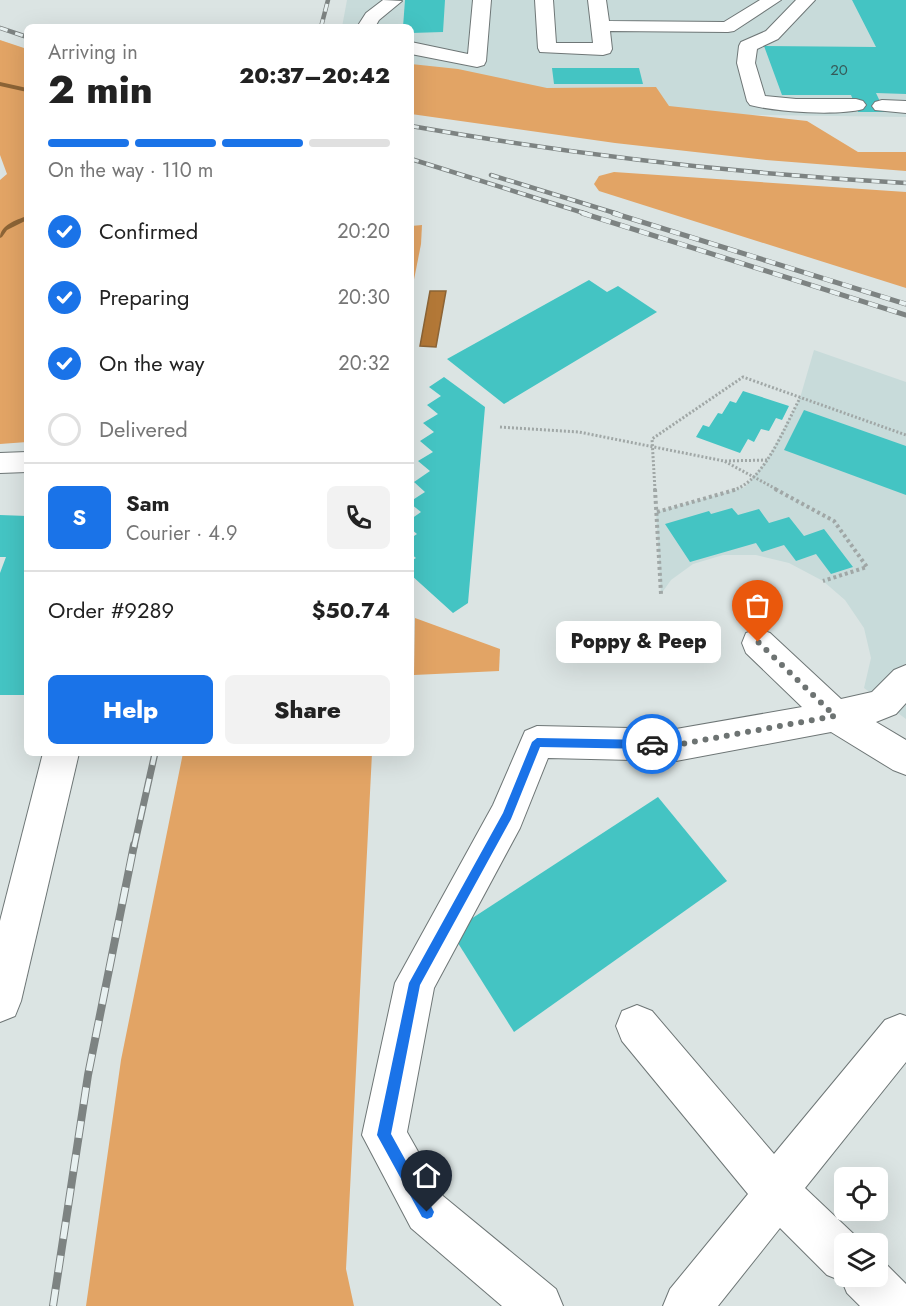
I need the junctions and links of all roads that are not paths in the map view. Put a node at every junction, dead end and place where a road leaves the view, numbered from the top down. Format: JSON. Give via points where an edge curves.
{"nodes":[{"id":1,"x":482,"y":0,"type":"edge"},
{"id":2,"x":544,"y":0,"type":"edge"},
{"id":3,"x":597,"y":0,"type":"edge"},
{"id":4,"x":772,"y":0,"type":"edge"},
{"id":5,"x":806,"y":0,"type":"edge"},
{"id":6,"x":393,"y":1,"type":"edge"},
{"id":7,"x":392,"y":22,"type":"dead end"},
{"id":8,"x":368,"y":24,"type":"edge"},
{"id":9,"x":601,"y":26,"type":"junction"},
{"id":10,"x":414,"y":49,"type":"edge"},
{"id":11,"x":855,"y":105,"type":"dead end"},
{"id":12,"x":882,"y":106,"type":"dead end"},
{"id":13,"x":906,"y":107,"type":"edge"},
{"id":14,"x":24,"y":462,"type":"edge"},
{"id":15,"x":0,"y":464,"type":"edge"},
{"id":16,"x":758,"y":642,"type":"dead end"},
{"id":17,"x":906,"y":680,"type":"edge"},
{"id":18,"x":835,"y":716,"type":"junction"},
{"id":19,"x":60,"y":756,"type":"edge"},
{"id":20,"x":906,"y":759,"type":"edge"},
{"id":21,"x":0,"y":1000,"type":"edge"},
{"id":22,"x":638,"y":1026,"type":"dead end"},
{"id":23,"x":906,"y":1041,"type":"edge"},
{"id":24,"x":778,"y":1194,"type":"junction"},
{"id":25,"x":834,"y":1248,"type":"edge"},
{"id":26,"x":875,"y":1287,"type":"edge"},
{"id":27,"x":539,"y":1306,"type":"edge"},
{"id":28,"x":687,"y":1306,"type":"edge"},
{"id":29,"x":894,"y":1306,"type":"edge"}],
"edges":[{"from":1,"to":10,"type":"street","via":[[477,62]]},
{"from":2,"to":9,"type":"street","via":[[547,48],[603,49]]},
{"from":3,"to":9,"type":"street"},
{"from":4,"to":9,"type":"street","via":[[728,27]]},
{"from":5,"to":11,"type":"street","via":[[772,34],[748,46],[747,63],[757,101]]},
{"from":6,"to":7,"type":"street"},
{"from":6,"to":8,"type":"street"},
{"from":12,"to":13,"type":"street"},
{"from":14,"to":15,"type":"street"},
{"from":16,"to":18,"type":"street"},
{"from":17,"to":18,"type":"street","via":[[884,703]]},
{"from":18,"to":20,"type":"street"},
{"from":18,"to":27,"type":"street","via":[[676,745],[537,742],[507,816],[415,983],[384,1135],[427,1212]]},
{"from":19,"to":21,"type":"street"},
{"from":22,"to":24,"type":"street"},
{"from":23,"to":24,"type":"street","via":[[900,1035],[792,1166]]},
{"from":24,"to":25,"type":"street"},
{"from":24,"to":28,"type":"street"},
{"from":26,"to":29,"type":"street"}]}
